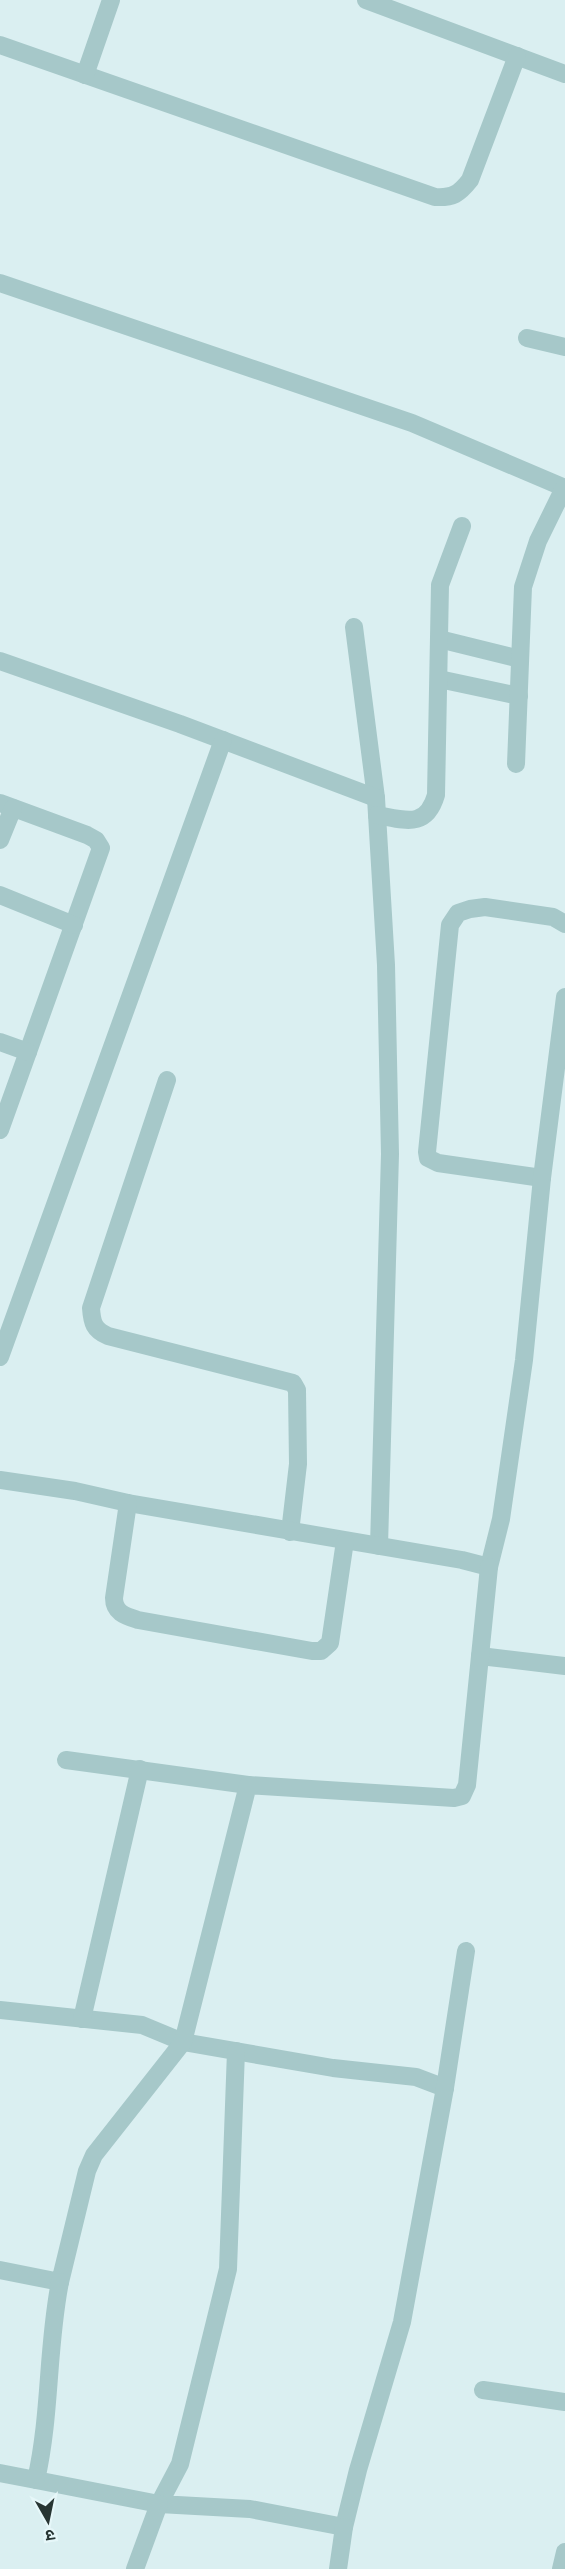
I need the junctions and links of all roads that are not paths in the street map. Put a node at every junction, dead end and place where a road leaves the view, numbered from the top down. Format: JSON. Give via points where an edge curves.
{"nodes":[{"id":1,"x":111,"y":0,"type":"edge"},
{"id":2,"x":366,"y":0,"type":"edge"},
{"id":3,"x":0,"y":45,"type":"edge"},
{"id":4,"x":517,"y":56,"type":"junction"},
{"id":5,"x":565,"y":74,"type":"edge"},
{"id":6,"x":85,"y":75,"type":"junction"},
{"id":7,"x":0,"y":283,"type":"edge"},
{"id":8,"x":527,"y":338,"type":"dead end"},
{"id":9,"x":565,"y":347,"type":"edge"},
{"id":10,"x":565,"y":488,"type":"edge"},
{"id":11,"x":462,"y":526,"type":"dead end"},
{"id":12,"x":354,"y":627,"type":"dead end"},
{"id":13,"x":440,"y":639,"type":"junction"},
{"id":14,"x":520,"y":659,"type":"junction"},
{"id":15,"x":0,"y":661,"type":"edge"},
{"id":16,"x":439,"y":679,"type":"junction"},
{"id":17,"x":519,"y":696,"type":"junction"},
{"id":18,"x":223,"y":740,"type":"junction"},
{"id":19,"x":516,"y":764,"type":"dead end"},
{"id":20,"x":7,"y":806,"type":"edge"},
{"id":21,"x":376,"y":806,"type":"junction"},
{"id":22,"x":0,"y":840,"type":"edge"},
{"id":23,"x":0,"y":895,"type":"edge"},
{"id":24,"x":565,"y":924,"type":"edge"},
{"id":25,"x":75,"y":925,"type":"junction"},
{"id":26,"x":565,"y":997,"type":"edge"},
{"id":27,"x":0,"y":1042,"type":"edge"},
{"id":28,"x":28,"y":1052,"type":"junction"},
{"id":29,"x":167,"y":1080,"type":"dead end"},
{"id":30,"x":1,"y":1124,"type":"edge"},
{"id":31,"x":542,"y":1178,"type":"junction"},
{"id":32,"x":0,"y":1357,"type":"edge"},
{"id":33,"x":0,"y":1480,"type":"edge"},
{"id":34,"x":128,"y":1503,"type":"junction"},
{"id":35,"x":290,"y":1532,"type":"junction"},
{"id":36,"x":345,"y":1541,"type":"junction"},
{"id":37,"x":379,"y":1546,"type":"junction"},
{"id":38,"x":489,"y":1567,"type":"junction"},
{"id":39,"x":480,"y":1656,"type":"junction"},
{"id":40,"x":565,"y":1666,"type":"edge"},
{"id":41,"x":66,"y":1760,"type":"dead end"},
{"id":42,"x":140,"y":1768,"type":"junction"},
{"id":43,"x":248,"y":1785,"type":"junction"},
{"id":44,"x":466,"y":1952,"type":"dead end"},
{"id":45,"x":0,"y":2010,"type":"edge"},
{"id":46,"x":82,"y":2019,"type":"junction"},
{"id":47,"x":183,"y":2042,"type":"junction"},
{"id":48,"x":236,"y":2051,"type":"junction"},
{"id":49,"x":445,"y":2088,"type":"junction"},
{"id":50,"x":0,"y":2270,"type":"edge"},
{"id":51,"x":60,"y":2282,"type":"junction"},
{"id":52,"x":483,"y":2390,"type":"dead end"},
{"id":53,"x":565,"y":2402,"type":"edge"},
{"id":54,"x":0,"y":2473,"type":"edge"},
{"id":55,"x":36,"y":2480,"type":"junction"},
{"id":56,"x":159,"y":2504,"type":"junction"},
{"id":57,"x":344,"y":2527,"type":"junction"},
{"id":58,"x":565,"y":2552,"type":"edge"},
{"id":59,"x":135,"y":2569,"type":"edge"},
{"id":60,"x":338,"y":2569,"type":"edge"},
{"id":61,"x":561,"y":2569,"type":"edge"}],
"edges":[{"from":1,"to":6,"type":"street"},
{"from":2,"to":4,"type":"street"},
{"from":3,"to":6,"type":"street"},
{"from":4,"to":5,"type":"street"},
{"from":4,"to":6,"type":"street","via":[[470,180],[459,194],[447,198]]},
{"from":7,"to":10,"type":"street","via":[[412,423]]},
{"from":8,"to":9,"type":"street"},
{"from":10,"to":14,"type":"street","via":[[526,571],[521,600]]},
{"from":11,"to":13,"type":"street","via":[[440,585]]},
{"from":12,"to":21,"type":"street"},
{"from":13,"to":14,"type":"street"},
{"from":13,"to":16,"type":"street"},
{"from":14,"to":17,"type":"street"},
{"from":15,"to":18,"type":"street"},
{"from":16,"to":17,"type":"street"},
{"from":16,"to":21,"type":"street","via":[[436,795],[432,809],[426,816],[405,820]]},
{"from":17,"to":19,"type":"street"},
{"from":18,"to":21,"type":"street"},
{"from":18,"to":32,"type":"street"},
{"from":20,"to":22,"type":"street"},
{"from":20,"to":25,"type":"street","via":[[96,840],[101,848]]},
{"from":21,"to":37,"type":"street","via":[[386,965],[390,1154]]},
{"from":23,"to":25,"type":"street"},
{"from":24,"to":31,"type":"street","via":[[553,917],[485,907],[458,913],[450,925],[434,1071],[428,1158]]},
{"from":25,"to":28,"type":"street"},
{"from":26,"to":31,"type":"street"},
{"from":27,"to":28,"type":"street"},
{"from":28,"to":30,"type":"street"},
{"from":29,"to":35,"type":"street","via":[[91,1308],[92,1323],[108,1336],[293,1383],[297,1390],[298,1464]]},
{"from":31,"to":38,"type":"street","via":[[524,1360],[501,1519]]},
{"from":33,"to":34,"type":"street"},
{"from":34,"to":35,"type":"street"},
{"from":34,"to":36,"type":"street","via":[[114,1598],[121,1614],[312,1651],[321,1651],[330,1643]]},
{"from":35,"to":36,"type":"street"},
{"from":36,"to":37,"type":"street"},
{"from":37,"to":38,"type":"street"},
{"from":38,"to":39,"type":"street"},
{"from":39,"to":40,"type":"street"},
{"from":39,"to":43,"type":"street","via":[[467,1785],[462,1796]]},
{"from":41,"to":42,"type":"street"},
{"from":42,"to":43,"type":"street"},
{"from":42,"to":46,"type":"street"},
{"from":43,"to":47,"type":"street"},
{"from":44,"to":49,"type":"street"},
{"from":45,"to":46,"type":"street"},
{"from":46,"to":47,"type":"street","via":[[142,2025]]},
{"from":47,"to":48,"type":"street"},
{"from":47,"to":51,"type":"street","via":[[94,2155]]},
{"from":48,"to":49,"type":"street","via":[[416,2077]]},
{"from":48,"to":56,"type":"street","via":[[228,2269],[180,2464]]},
{"from":49,"to":57,"type":"street","via":[[402,2322]]},
{"from":50,"to":51,"type":"street"},
{"from":51,"to":55,"type":"street","via":[[54,2313],[45,2442]]},
{"from":52,"to":53,"type":"street"},
{"from":54,"to":55,"type":"street"},
{"from":55,"to":56,"type":"street"},
{"from":56,"to":57,"type":"street","via":[[250,2509]]},
{"from":56,"to":59,"type":"street"},
{"from":57,"to":60,"type":"street"},
{"from":58,"to":61,"type":"street"}]}
